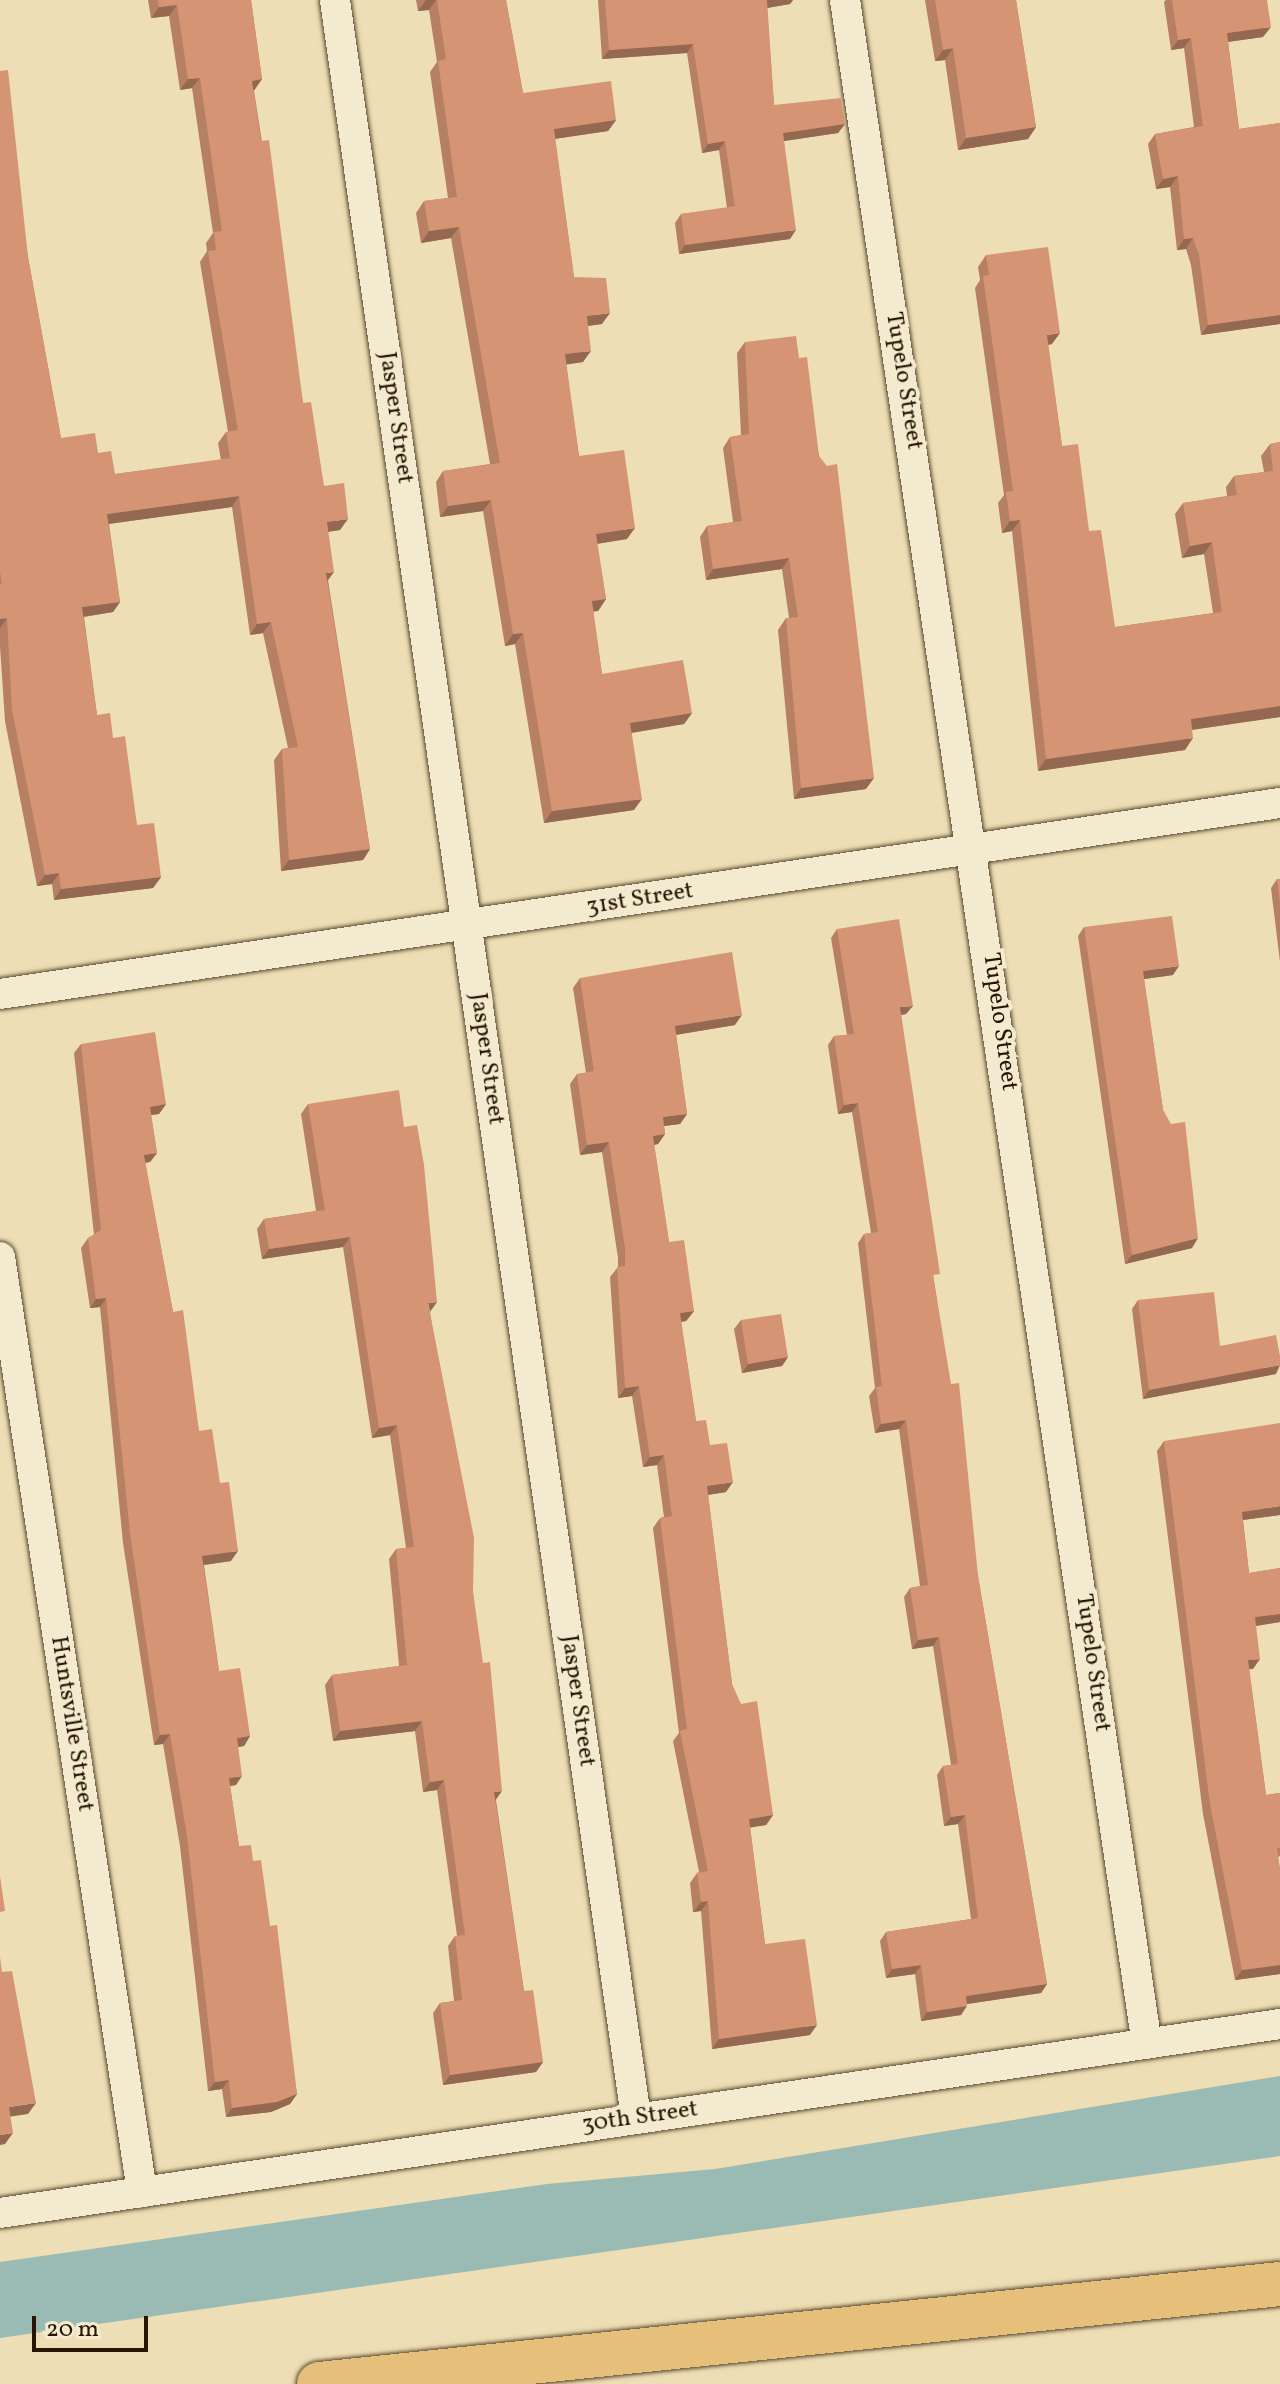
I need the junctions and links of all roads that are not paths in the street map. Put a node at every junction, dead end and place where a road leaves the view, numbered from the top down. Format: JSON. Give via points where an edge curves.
{"nodes":[{"id":1,"x":335,"y":0,"type":"edge"},
{"id":2,"x":845,"y":0,"type":"edge"},
{"id":3,"x":1280,"y":803,"type":"edge"},
{"id":4,"x":974,"y":849,"type":"junction"},
{"id":5,"x":467,"y":927,"type":"junction"},
{"id":6,"x":0,"y":994,"type":"edge"},
{"id":7,"x":0,"y":1257,"type":"edge"},
{"id":8,"x":1280,"y":2024,"type":"edge"},
{"id":9,"x":1147,"y":2044,"type":"junction"},
{"id":10,"x":636,"y":2118,"type":"junction"},
{"id":11,"x":142,"y":2192,"type":"junction"},
{"id":12,"x":0,"y":2213,"type":"edge"},
{"id":13,"x":1280,"y":2284,"type":"edge"},
{"id":14,"x":319,"y":2384,"type":"edge"}],
"edges":[{"from":1,"to":5,"type":"street","name":"Jasper Street"},
{"from":2,"to":4,"type":"street","name":"Tupelo Street"},
{"from":3,"to":4,"type":"street","name":"31st Street"},
{"from":4,"to":5,"type":"street","name":"31st Street"},
{"from":4,"to":9,"type":"street","name":"Tupelo Street"},
{"from":5,"to":6,"type":"street","name":"31st Street"},
{"from":5,"to":10,"type":"street","name":"Jasper Street"},
{"from":7,"to":11,"type":"street","name":"Huntsville Street"},
{"from":8,"to":9,"type":"street","name":"30th Street"},
{"from":9,"to":10,"type":"street","name":"30th Street"},
{"from":10,"to":11,"type":"street","name":"30th Street"},
{"from":11,"to":12,"type":"street","name":"30th Street"},
{"from":13,"to":14,"type":"highway"}]}
